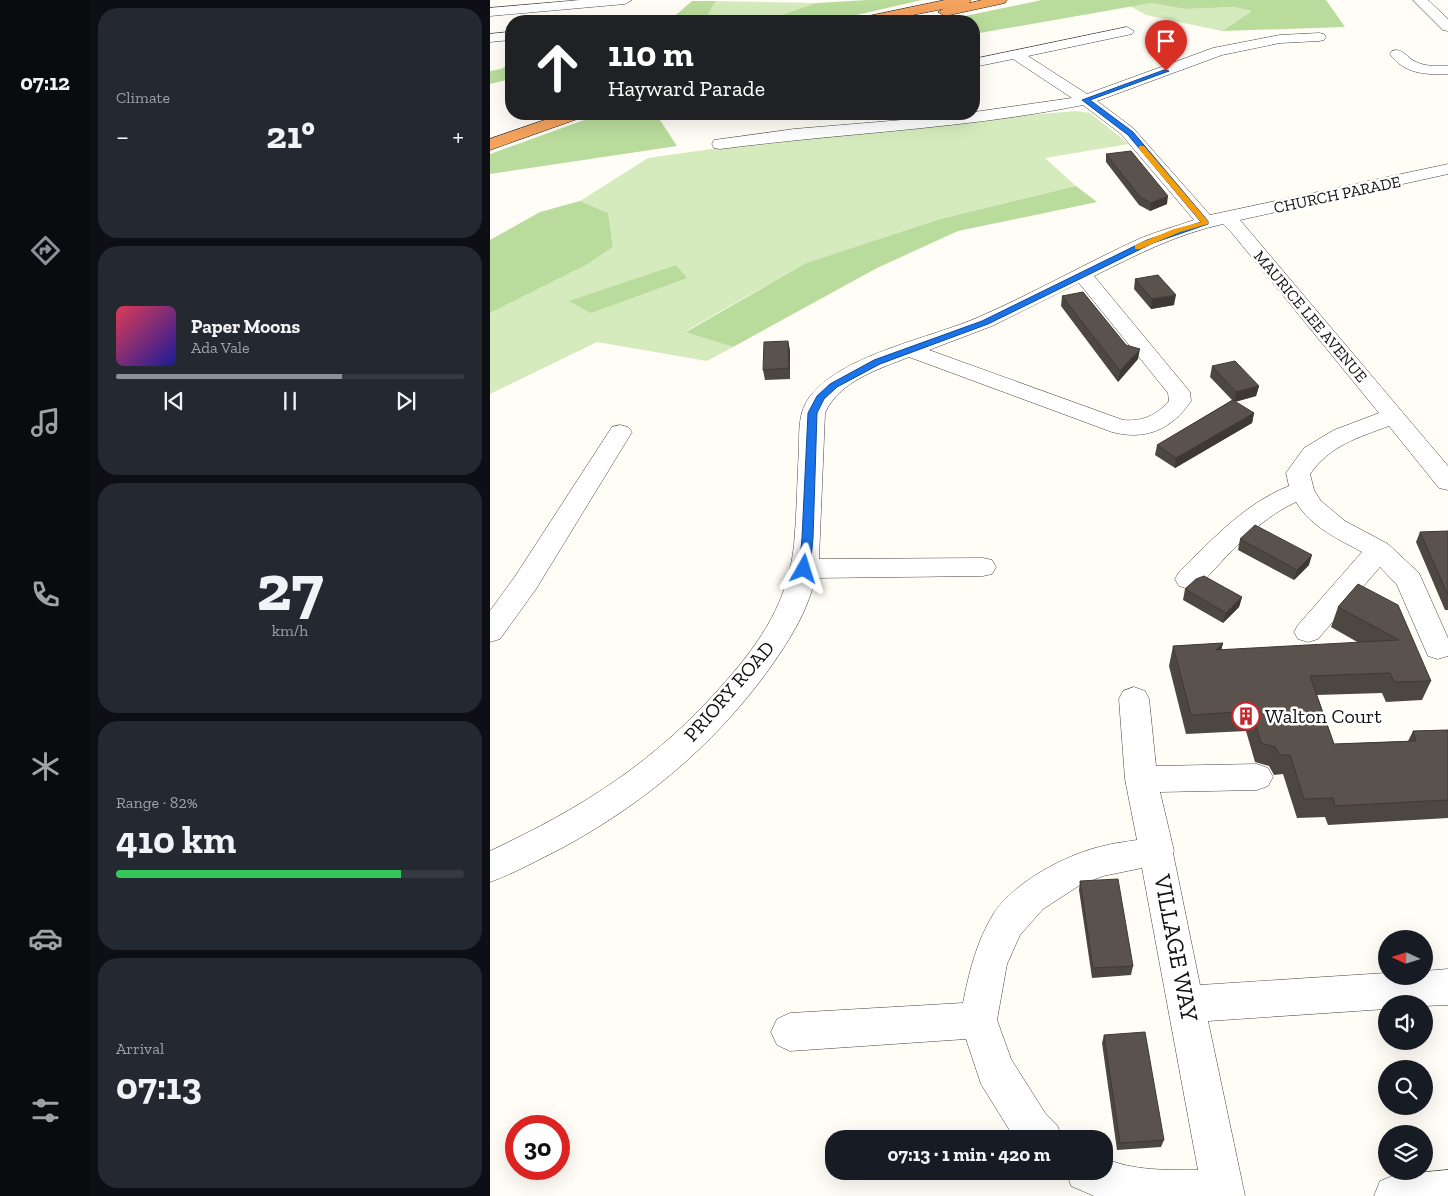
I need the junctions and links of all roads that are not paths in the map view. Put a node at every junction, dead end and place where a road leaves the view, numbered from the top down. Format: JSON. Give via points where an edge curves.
{"nodes":[{"id":1,"x":625,"y":0,"type":"edge"},
{"id":2,"x":964,"y":0,"type":"edge"},
{"id":3,"x":1000,"y":0,"type":"edge"},
{"id":4,"x":1420,"y":0,"type":"edge"},
{"id":5,"x":490,"y":12,"type":"edge"},
{"id":6,"x":893,"y":15,"type":"edge"},
{"id":7,"x":930,"y":15,"type":"edge"},
{"id":8,"x":1448,"y":27,"type":"edge"},
{"id":9,"x":1126,"y":31,"type":"dead end"},
{"id":10,"x":505,"y":37,"type":"edge"},
{"id":11,"x":1319,"y":37,"type":"dead end"},
{"id":12,"x":490,"y":38,"type":"edge"},
{"id":13,"x":1397,"y":54,"type":"dead end"},
{"id":14,"x":1016,"y":55,"type":"junction"},
{"id":15,"x":980,"y":62,"type":"edge"},
{"id":16,"x":1448,"y":70,"type":"edge"},
{"id":17,"x":1086,"y":100,"type":"junction"},
{"id":18,"x":980,"y":116,"type":"edge"},
{"id":19,"x":527,"y":120,"type":"edge"},
{"id":20,"x":560,"y":120,"type":"edge"},
{"id":21,"x":941,"y":120,"type":"edge"},
{"id":22,"x":490,"y":133,"type":"edge"},
{"id":23,"x":490,"y":144,"type":"edge"},
{"id":24,"x":720,"y":144,"type":"dead end"},
{"id":25,"x":1448,"y":169,"type":"edge"},
{"id":26,"x":1227,"y":218,"type":"junction"},
{"id":27,"x":1206,"y":222,"type":"junction"},
{"id":28,"x":1082,"y":274,"type":"junction"},
{"id":29,"x":909,"y":350,"type":"junction"},
{"id":30,"x":1394,"y":416,"type":"junction"},
{"id":31,"x":620,"y":432,"type":"dead end"},
{"id":32,"x":1448,"y":482,"type":"edge"},
{"id":33,"x":1302,"y":490,"type":"junction"},
{"id":34,"x":1379,"y":550,"type":"junction"},
{"id":35,"x":983,"y":567,"type":"dead end"},
{"id":36,"x":804,"y":569,"type":"junction"},
{"id":37,"x":1189,"y":579,"type":"dead end"},
{"id":38,"x":490,"y":632,"type":"edge"},
{"id":39,"x":1308,"y":632,"type":"dead end"},
{"id":40,"x":1438,"y":648,"type":"dead end"},
{"id":41,"x":1134,"y":699,"type":"dead end"},
{"id":42,"x":1257,"y":777,"type":"dead end"},
{"id":43,"x":1141,"y":779,"type":"junction"},
{"id":44,"x":1157,"y":851,"type":"junction"},
{"id":45,"x":490,"y":867,"type":"edge"},
{"id":46,"x":1448,"y":987,"type":"edge"},
{"id":47,"x":1187,"y":1004,"type":"junction"},
{"id":48,"x":978,"y":1020,"type":"junction"},
{"id":49,"x":790,"y":1032,"type":"dead end"},
{"id":50,"x":1034,"y":1130,"type":"edge"},
{"id":51,"x":1107,"y":1180,"type":"edge"},
{"id":52,"x":1448,"y":1191,"type":"edge"},
{"id":53,"x":1224,"y":1193,"type":"edge"},
{"id":54,"x":1395,"y":1196,"type":"edge"}],
"edges":[{"from":1,"to":5,"type":"street","via":[[577,11]]},
{"from":2,"to":6,"type":"highway"},
{"from":3,"to":7,"type":"highway"},
{"from":4,"to":8,"type":"street"},
{"from":9,"to":14,"type":"street"},
{"from":10,"to":12,"type":"street"},
{"from":11,"to":17,"type":"street","via":[[1280,39],[1218,51]]},
{"from":13,"to":16,"type":"street","via":[[1405,63],[1417,68]]},
{"from":14,"to":15,"type":"street"},
{"from":14,"to":17,"type":"street"},
{"from":17,"to":18,"type":"street"},
{"from":17,"to":27,"type":"street","via":[[1130,134]]},
{"from":19,"to":22,"type":"highway"},
{"from":20,"to":23,"type":"highway"},
{"from":21,"to":24,"type":"street"},
{"from":25,"to":26,"type":"street","name":"CHURCH PARADE"},
{"from":26,"to":27,"type":"street","name":"CHURCH PARADE"},
{"from":26,"to":30,"type":"street","name":"MAURICE LEE AVENUE"},
{"from":27,"to":28,"type":"street","name":"CHURCH PARADE","via":[[1150,241]]},
{"from":28,"to":29,"type":"street","name":"PRIORY ROAD","via":[[985,322]]},
{"from":28,"to":29,"type":"street","via":[[1178,392],[1180,401],[1175,409],[1148,427],[1120,427]]},
{"from":29,"to":36,"type":"street","name":"PRIORY ROAD","via":[[877,362],[834,386],[820,398],[813,413]]},
{"from":30,"to":32,"type":"street","name":"MAURICE LEE AVENUE"},
{"from":30,"to":33,"type":"street","via":[[1342,434],[1313,454],[1298,473]]},
{"from":31,"to":38,"type":"street","via":[[526,582]]},
{"from":33,"to":34,"type":"street","via":[[1312,507],[1336,527]]},
{"from":33,"to":37,"type":"street","via":[[1274,501],[1240,528]]},
{"from":34,"to":39,"type":"street"},
{"from":34,"to":40,"type":"street","via":[[1409,580]]},
{"from":35,"to":36,"type":"street"},
{"from":36,"to":45,"type":"street","name":"PRIORY ROAD","via":[[795,600],[776,635],[745,678],[707,721],[633,787],[578,822]]},
{"from":41,"to":43,"type":"street","name":"VILLAGE WAY"},
{"from":42,"to":43,"type":"street"},
{"from":43,"to":44,"type":"street","name":"VILLAGE WAY"},
{"from":44,"to":47,"type":"street","name":"VILLAGE WAY"},
{"from":44,"to":48,"type":"street","via":[[1100,861],[1068,874],[1031,898],[1007,924],[989,964]]},
{"from":46,"to":47,"type":"street"},
{"from":47,"to":53,"type":"street","name":"VILLAGE WAY"},
{"from":48,"to":49,"type":"street"},
{"from":48,"to":50,"type":"street","via":[[995,1070]]},
{"from":51,"to":53,"type":"street","via":[[1161,1191]]},
{"from":52,"to":54,"type":"street"}]}
